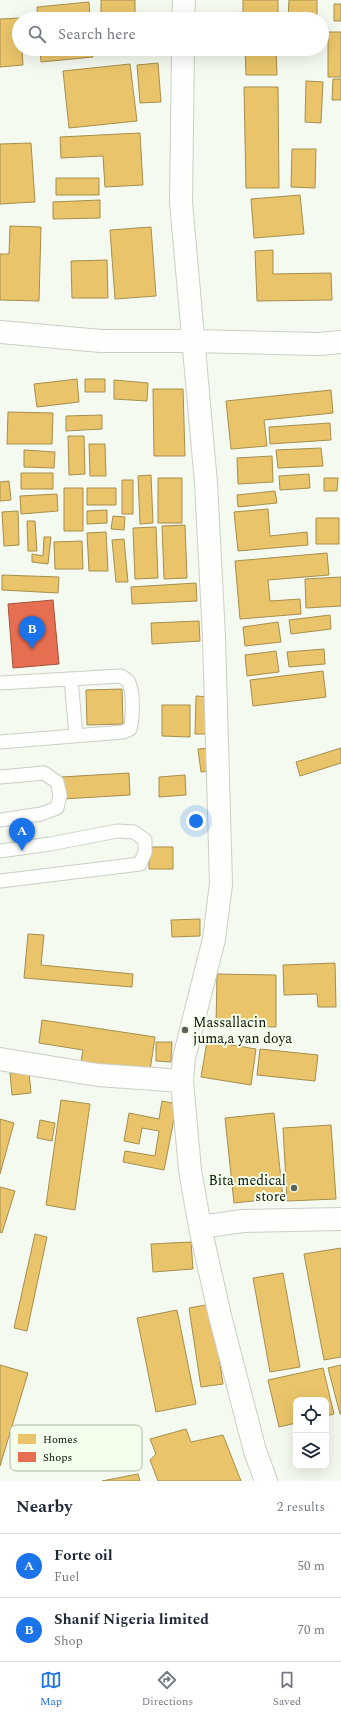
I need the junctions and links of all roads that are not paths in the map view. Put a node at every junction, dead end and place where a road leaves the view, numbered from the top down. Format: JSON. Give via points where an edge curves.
{"nodes":[{"id":1,"x":184,"y":0,"type":"edge"},
{"id":2,"x":183,"y":12,"type":"edge"},
{"id":3,"x":183,"y":56,"type":"edge"},
{"id":4,"x":0,"y":332,"type":"edge"},
{"id":5,"x":194,"y":341,"type":"junction"},
{"id":6,"x":341,"y":342,"type":"edge"},
{"id":7,"x":71,"y":679,"type":"junction"},
{"id":8,"x":0,"y":683,"type":"edge"},
{"id":9,"x":76,"y":736,"type":"junction"},
{"id":10,"x":0,"y":742,"type":"edge"},
{"id":11,"x":0,"y":777,"type":"edge"},
{"id":12,"x":0,"y":820,"type":"edge"},
{"id":13,"x":0,"y":851,"type":"edge"},
{"id":14,"x":0,"y":881,"type":"edge"},
{"id":15,"x":0,"y":1059,"type":"edge"},
{"id":16,"x":182,"y":1081,"type":"junction"},
{"id":17,"x":341,"y":1219,"type":"edge"},
{"id":18,"x":200,"y":1227,"type":"junction"},
{"id":19,"x":266,"y":1481,"type":"edge"}],
"edges":[{"from":1,"to":2,"type":"street"},
{"from":3,"to":5,"type":"street","via":[[181,202]]},
{"from":4,"to":5,"type":"street","via":[[101,341]]},
{"from":5,"to":6,"type":"street","via":[[318,344]]},
{"from":5,"to":16,"type":"street","via":[[206,483],[214,637],[221,884],[214,939],[184,1058]]},
{"from":7,"to":8,"type":"lane"},
{"from":7,"to":9,"type":"lane"},
{"from":7,"to":9,"type":"lane","via":[[120,676],[127,680],[131,687],[130,729],[123,732]]},
{"from":9,"to":10,"type":"lane"},
{"from":11,"to":12,"type":"lane","via":[[44,773],[57,782],[60,795],[57,808],[41,814]]},
{"from":13,"to":14,"type":"lane","via":[[118,831],[134,832],[145,840],[145,852],[140,864]]},
{"from":15,"to":16,"type":"street","via":[[98,1075]]},
{"from":16,"to":18,"type":"street","via":[[190,1170]]},
{"from":17,"to":18,"type":"street","via":[[243,1221]]},
{"from":18,"to":19,"type":"street","via":[[232,1361]]}]}
